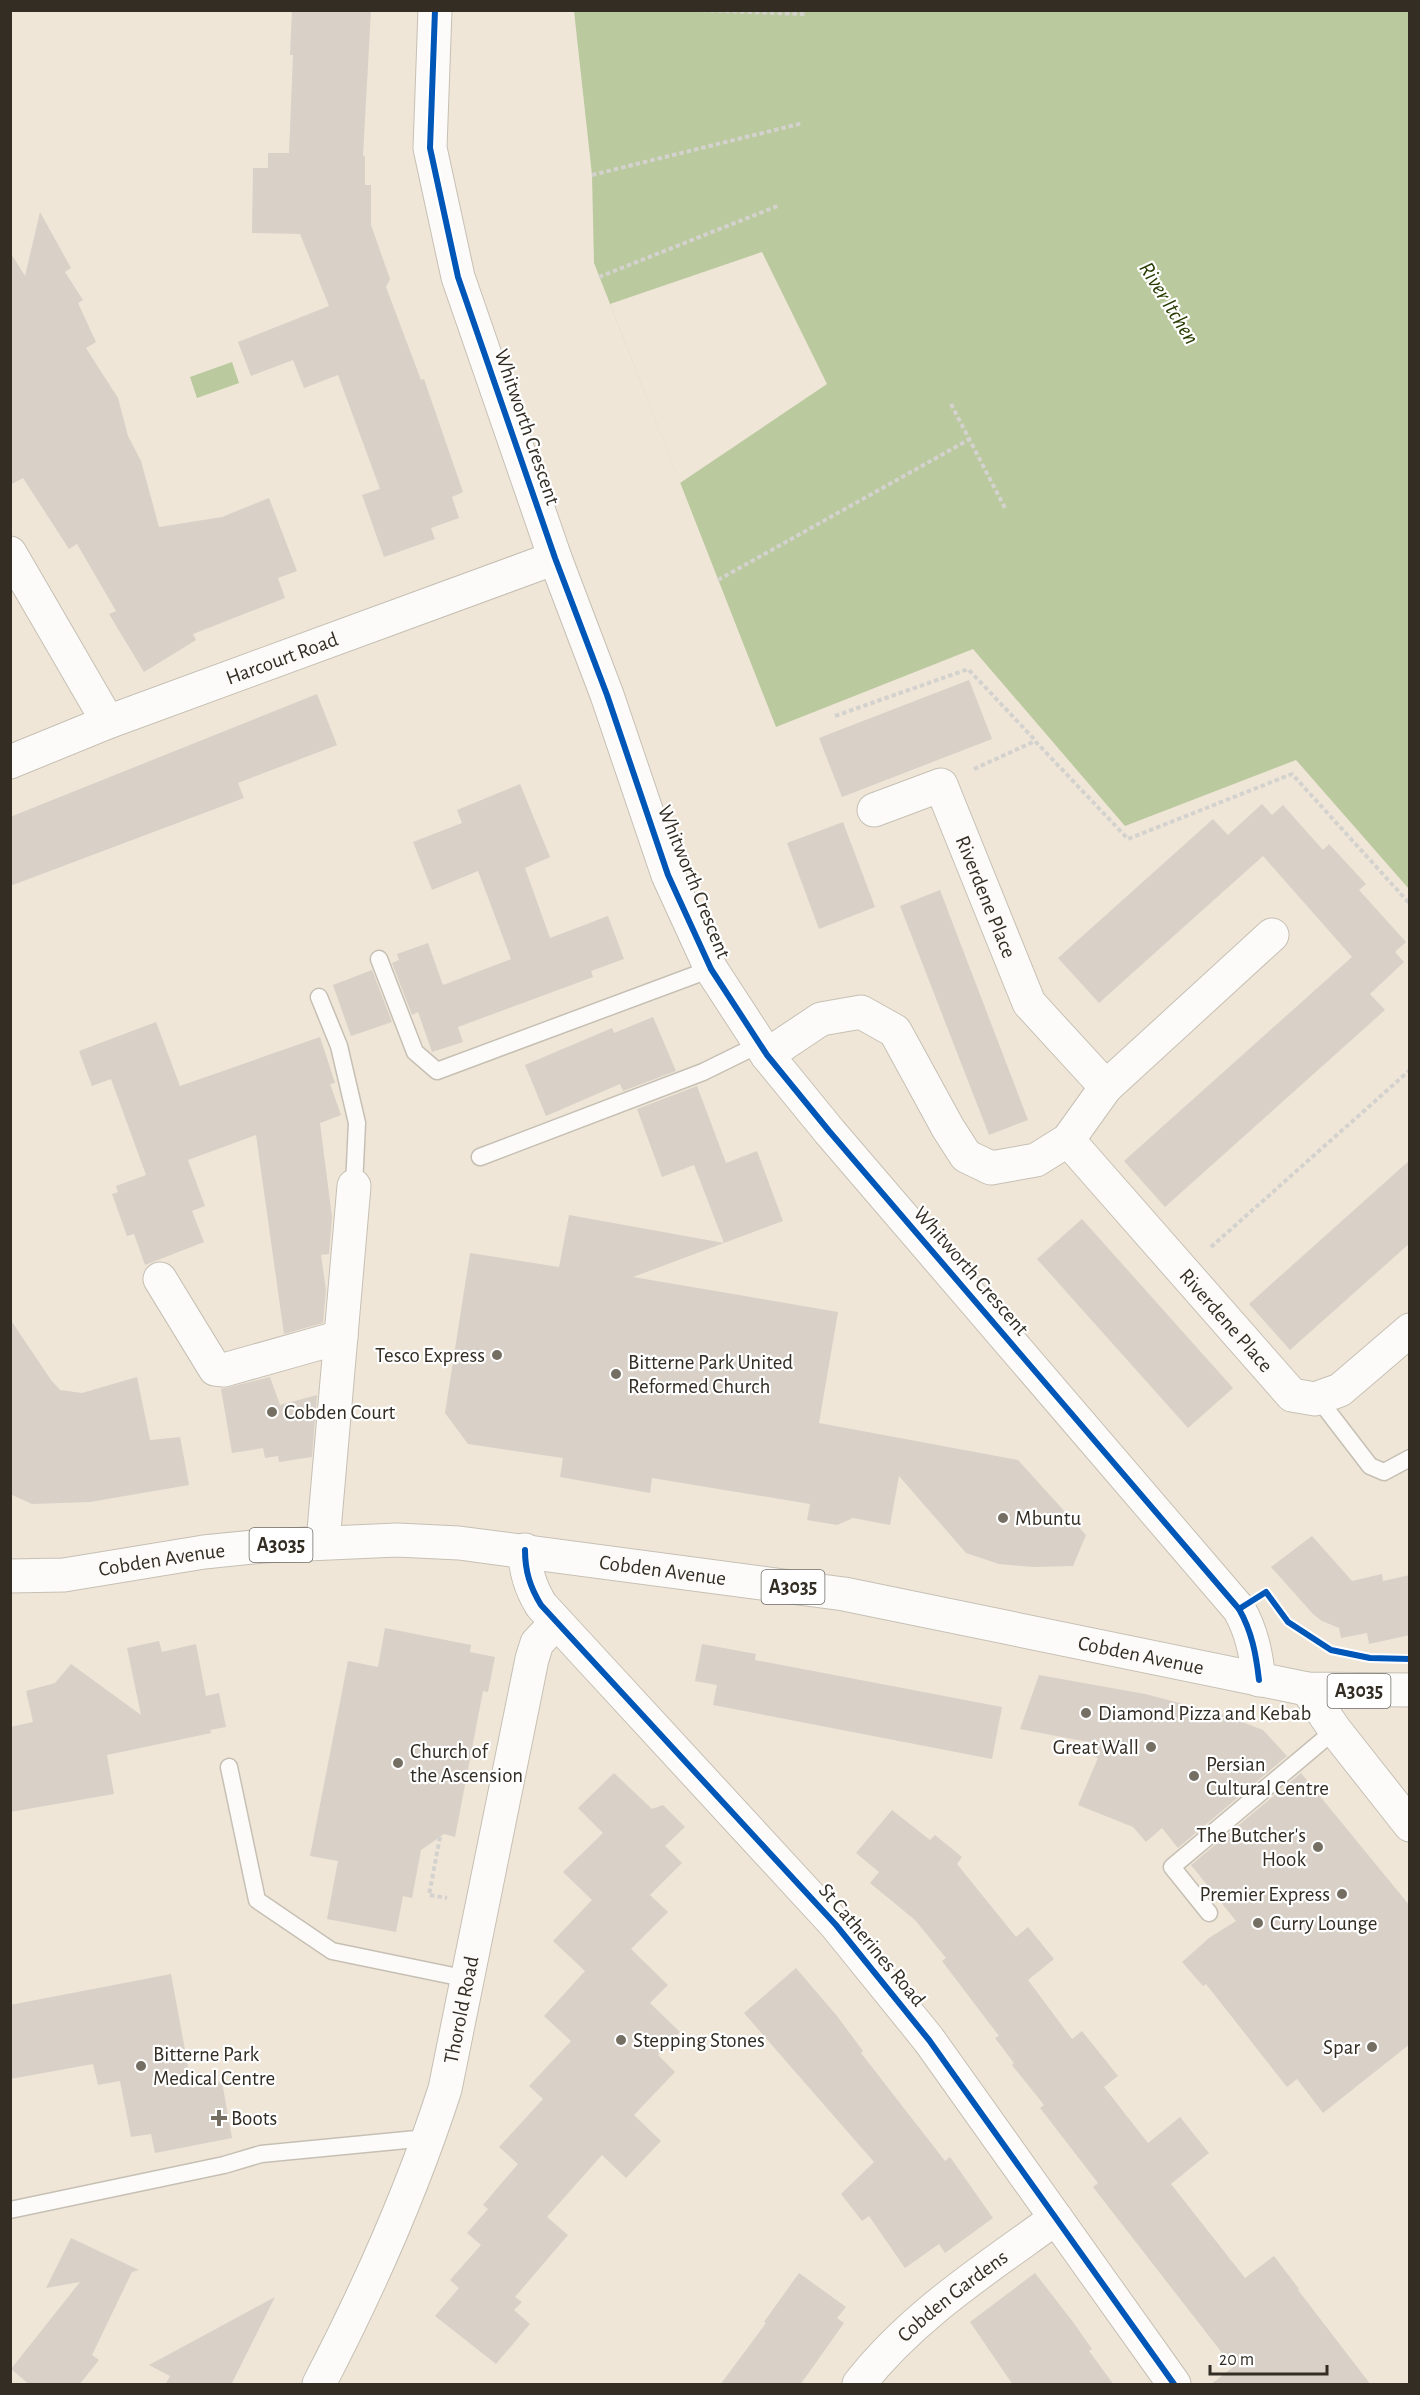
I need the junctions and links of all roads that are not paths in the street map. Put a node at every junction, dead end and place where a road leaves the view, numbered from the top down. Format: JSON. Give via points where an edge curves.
{"nodes":[{"id":1,"x":435,"y":10,"type":"edge"},
{"id":2,"x":10,"y":553,"type":"edge"},
{"id":3,"x":555,"y":558,"type":"junction"},
{"id":4,"x":108,"y":722,"type":"junction"},
{"id":5,"x":10,"y":762,"type":"edge"},
{"id":6,"x":874,"y":810,"type":"dead end"},
{"id":7,"x":1272,"y":935,"type":"dead end"},
{"id":8,"x":379,"y":959,"type":"dead end"},
{"id":9,"x":711,"y":969,"type":"junction"},
{"id":10,"x":319,"y":997,"type":"dead end"},
{"id":11,"x":764,"y":1050,"type":"junction"},
{"id":12,"x":1106,"y":1087,"type":"junction"},
{"id":13,"x":1068,"y":1140,"type":"junction"},
{"id":14,"x":480,"y":1157,"type":"dead end"},
{"id":15,"x":354,"y":1186,"type":"joint"},
{"id":16,"x":160,"y":1279,"type":"dead end"},
{"id":17,"x":1410,"y":1330,"type":"edge"},
{"id":18,"x":341,"y":1337,"type":"junction"},
{"id":19,"x":1317,"y":1397,"type":"junction"},
{"id":20,"x":1410,"y":1458,"type":"edge"},
{"id":21,"x":323,"y":1542,"type":"junction"},
{"id":22,"x":525,"y":1550,"type":"junction"},
{"id":23,"x":11,"y":1576,"type":"edge"},
{"id":24,"x":556,"y":1623,"type":"junction"},
{"id":25,"x":1259,"y":1680,"type":"junction"},
{"id":26,"x":1307,"y":1689,"type":"junction"},
{"id":27,"x":1410,"y":1690,"type":"edge"},
{"id":28,"x":1335,"y":1730,"type":"junction"},
{"id":29,"x":229,"y":1767,"type":"dead end"},
{"id":30,"x":1410,"y":1825,"type":"edge"},
{"id":31,"x":1209,"y":1913,"type":"dead end"},
{"id":32,"x":468,"y":1979,"type":"junction"},
{"id":33,"x":428,"y":2138,"type":"junction"},
{"id":34,"x":10,"y":2210,"type":"edge"},
{"id":35,"x":1056,"y":2218,"type":"junction"},
{"id":36,"x":319,"y":2385,"type":"edge"},
{"id":37,"x":859,"y":2385,"type":"edge"},
{"id":38,"x":1174,"y":2385,"type":"edge"}],
"edges":[{"from":1,"to":3,"type":"street","name":"Whitworth Crescent","via":[[430,148],[458,277]]},
{"from":2,"to":4,"type":"street"},
{"from":3,"to":4,"type":"street","name":"Harcourt Road"},
{"from":3,"to":9,"type":"street","name":"Whitworth Crescent","via":[[668,875]]},
{"from":4,"to":5,"type":"street","name":"Harcourt Road"},
{"from":6,"to":12,"type":"street","name":"Riverdene Place","via":[[941,785],[1029,1003]]},
{"from":7,"to":12,"type":"street"},
{"from":8,"to":9,"type":"lane","via":[[415,1052],[436,1071]]},
{"from":9,"to":11,"type":"street","name":"Whitworth Crescent"},
{"from":10,"to":15,"type":"lane","via":[[339,1046],[357,1123]]},
{"from":11,"to":13,"type":"street","via":[[821,1019],[861,1011],[895,1031],[966,1156],[991,1168],[1036,1160]]},
{"from":11,"to":14,"type":"lane"},
{"from":11,"to":25,"type":"street","name":"Whitworth Crescent","via":[[829,1131],[1229,1596],[1248,1624]]},
{"from":12,"to":13,"type":"street"},
{"from":13,"to":19,"type":"street","name":"Riverdene Place","via":[[1292,1395]]},
{"from":15,"to":18,"type":"street"},
{"from":16,"to":18,"type":"street","via":[[215,1369],[224,1370]]},
{"from":17,"to":19,"type":"street","via":[[1340,1390]]},
{"from":18,"to":21,"type":"street"},
{"from":19,"to":20,"type":"lane","via":[[1370,1466],[1384,1472]]},
{"from":21,"to":22,"type":"street","name":"Cobden Avenue","number":"A3035","via":[[397,1540]]},
{"from":21,"to":23,"type":"street","name":"Cobden Avenue","number":"A3035","via":[[204,1552],[64,1575]]},
{"from":22,"to":24,"type":"street","name":"St Catherines Road","via":[[525,1568],[535,1595]]},
{"from":22,"to":25,"type":"street","name":"Cobden Avenue","number":"A3035","via":[[844,1594]]},
{"from":24,"to":32,"type":"street","name":"Thorold Road","via":[[537,1643],[532,1659]]},
{"from":24,"to":35,"type":"street","name":"St Catherines Road","via":[[836,1925],[929,2040]]},
{"from":25,"to":26,"type":"street","name":"Cobden Avenue","number":"A3035"},
{"from":26,"to":27,"type":"street","number":"A3035"},
{"from":26,"to":28,"type":"street"},
{"from":28,"to":30,"type":"street"},
{"from":28,"to":31,"type":"lane","via":[[1172,1867]]},
{"from":29,"to":32,"type":"lane","via":[[257,1900],[332,1951]]},
{"from":32,"to":33,"type":"street","name":"Thorold Road","via":[[445,2089]]},
{"from":33,"to":34,"type":"lane","via":[[261,2154]]},
{"from":33,"to":36,"type":"street","name":"Thorold Road","via":[[374,2271]]},
{"from":35,"to":37,"type":"street","name":"Cobden Gardens","via":[[933,2307],[893,2344]]},
{"from":35,"to":38,"type":"street","name":"St Catherines Road"}]}
